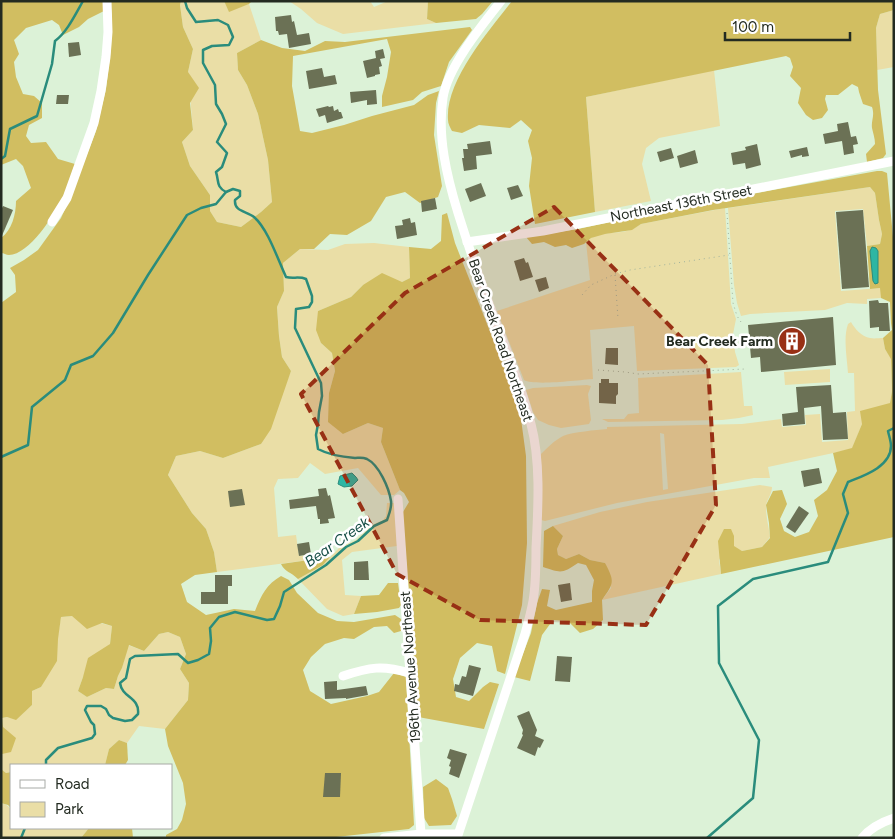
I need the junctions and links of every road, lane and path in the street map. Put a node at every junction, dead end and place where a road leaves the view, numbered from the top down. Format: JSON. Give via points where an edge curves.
{"nodes":[{"id":1,"x":107,"y":1,"type":"edge"},
{"id":2,"x":501,"y":1,"type":"edge"},
{"id":3,"x":894,"y":161,"type":"edge"},
{"id":4,"x":727,"y":213,"type":"dead end"},
{"id":5,"x":52,"y":222,"type":"dead end"},
{"id":6,"x":467,"y":242,"type":"junction"},
{"id":7,"x":730,"y":255,"type":"junction"},
{"id":8,"x":615,"y":274,"type":"junction"},
{"id":9,"x":582,"y":295,"type":"dead end"},
{"id":10,"x":618,"y":320,"type":"dead end"},
{"id":11,"x":741,"y":322,"type":"dead end"},
{"id":12,"x":745,"y":369,"type":"dead end"},
{"id":13,"x":598,"y":370,"type":"dead end"},
{"id":14,"x":398,"y":500,"type":"dead end"},
{"id":15,"x":410,"y":673,"type":"junction"},
{"id":16,"x":343,"y":676,"type":"dead end"},
{"id":17,"x":894,"y":818,"type":"edge"},
{"id":18,"x":421,"y":834,"type":"junction"},
{"id":19,"x":457,"y":836,"type":"edge"},
{"id":20,"x":384,"y":838,"type":"edge"},
{"id":21,"x":862,"y":838,"type":"edge"}],
"edges":[{"from":1,"to":5,"type":"street","via":[[108,32],[102,92],[67,198]]},
{"from":2,"to":6,"type":"street","name":"Bear Creek Road Northeast","via":[[462,55],[443,96],[441,122],[445,159]]},
{"from":3,"to":6,"type":"street","name":"Northeast 136th Street"},
{"from":4,"to":7,"type":"path"},
{"from":6,"to":19,"type":"street","name":"Bear Creek Road Northeast","via":[[524,397],[535,440],[539,499],[533,601],[522,644]]},
{"from":7,"to":8,"type":"path"},
{"from":7,"to":11,"type":"path","via":[[733,303]]},
{"from":8,"to":9,"type":"path","via":[[591,285]]},
{"from":8,"to":10,"type":"path"},
{"from":12,"to":13,"type":"path","via":[[638,374]]},
{"from":14,"to":15,"type":"street","name":"196th Avenue Northeast"},
{"from":15,"to":16,"type":"street","via":[[383,667]]},
{"from":15,"to":18,"type":"street","name":"196th Avenue Northeast"},
{"from":17,"to":21,"type":"street","via":[[867,831]]},
{"from":18,"to":19,"type":"street"},
{"from":18,"to":20,"type":"street"}]}
